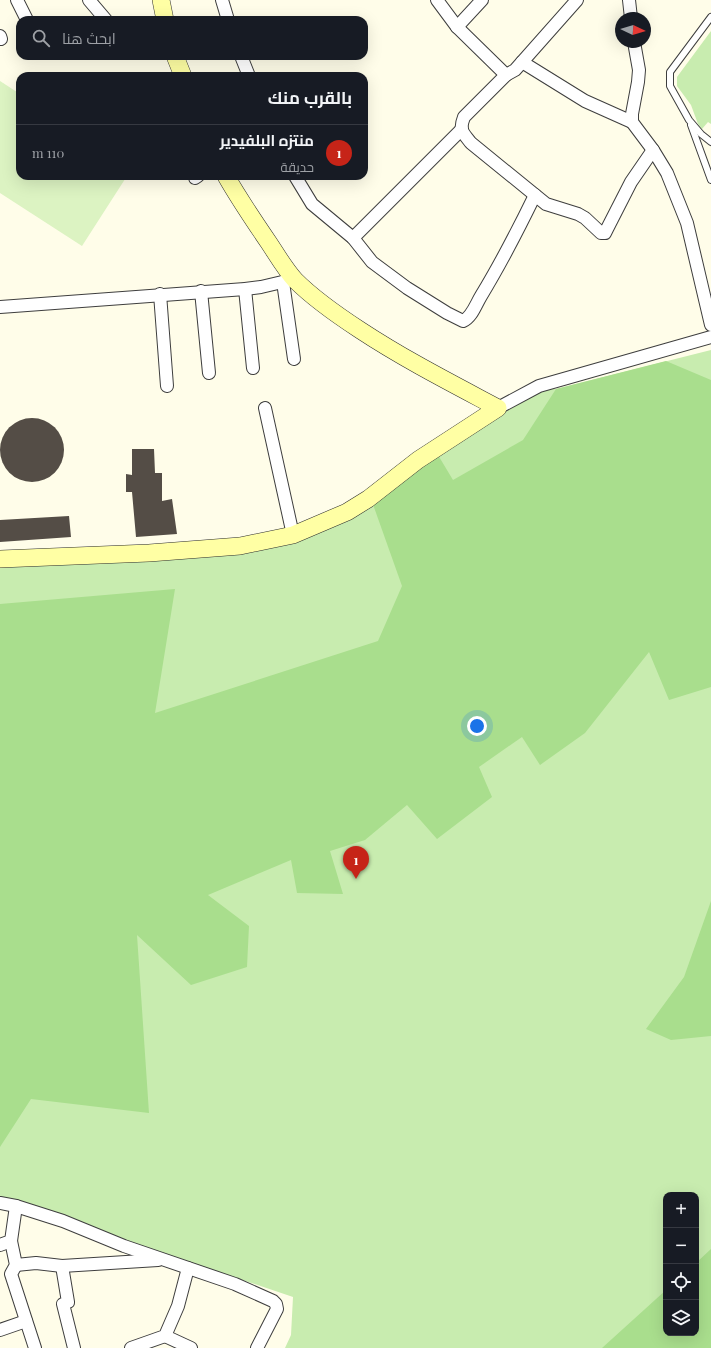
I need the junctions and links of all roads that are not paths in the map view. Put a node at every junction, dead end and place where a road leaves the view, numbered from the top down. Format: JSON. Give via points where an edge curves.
{"nodes":[{"id":1,"x":17,"y":0,"type":"edge"},
{"id":2,"x":89,"y":0,"type":"edge"},
{"id":3,"x":160,"y":0,"type":"edge"},
{"id":4,"x":222,"y":0,"type":"edge"},
{"id":5,"x":437,"y":0,"type":"edge"},
{"id":6,"x":482,"y":0,"type":"edge"},
{"id":7,"x":577,"y":0,"type":"edge"},
{"id":8,"x":629,"y":0,"type":"edge"},
{"id":9,"x":630,"y":12,"type":"edge"},
{"id":10,"x":25,"y":16,"type":"edge"},
{"id":11,"x":103,"y":16,"type":"edge"},
{"id":12,"x":164,"y":16,"type":"edge"},
{"id":13,"x":227,"y":16,"type":"edge"},
{"id":14,"x":711,"y":17,"type":"edge"},
{"id":15,"x":457,"y":26,"type":"junction"},
{"id":16,"x":635,"y":48,"type":"edge"},
{"id":17,"x":177,"y":60,"type":"edge"},
{"id":18,"x":243,"y":60,"type":"edge"},
{"id":19,"x":522,"y":62,"type":"junction"},
{"id":20,"x":181,"y":72,"type":"edge"},
{"id":21,"x":247,"y":72,"type":"edge"},
{"id":22,"x":506,"y":75,"type":"junction"},
{"id":23,"x":689,"y":120,"type":"junction"},
{"id":24,"x":632,"y":122,"type":"junction"},
{"id":25,"x":462,"y":129,"type":"junction"},
{"id":26,"x":711,"y":142,"type":"edge"},
{"id":27,"x":653,"y":150,"type":"junction"},
{"id":28,"x":228,"y":180,"type":"edge"},
{"id":29,"x":297,"y":180,"type":"edge"},
{"id":30,"x":711,"y":180,"type":"edge"},
{"id":31,"x":535,"y":195,"type":"junction"},
{"id":32,"x":353,"y":238,"type":"junction"},
{"id":33,"x":289,"y":281,"type":"junction"},
{"id":34,"x":245,"y":289,"type":"junction"},
{"id":35,"x":201,"y":291,"type":"junction"},
{"id":36,"x":160,"y":294,"type":"junction"},
{"id":37,"x":0,"y":307,"type":"edge"},
{"id":38,"x":711,"y":325,"type":"edge"},
{"id":39,"x":711,"y":337,"type":"edge"},
{"id":40,"x":294,"y":360,"type":"dead end"},
{"id":41,"x":253,"y":368,"type":"dead end"},
{"id":42,"x":209,"y":373,"type":"dead end"},
{"id":43,"x":167,"y":386,"type":"dead end"},
{"id":44,"x":265,"y":408,"type":"dead end"},
{"id":45,"x":498,"y":408,"type":"junction"},
{"id":46,"x":293,"y":535,"type":"junction"},
{"id":47,"x":0,"y":559,"type":"edge"},
{"id":48,"x":0,"y":1203,"type":"edge"},
{"id":49,"x":16,"y":1206,"type":"junction"},
{"id":50,"x":6,"y":1243,"type":"edge"},
{"id":51,"x":165,"y":1260,"type":"junction"},
{"id":52,"x":16,"y":1265,"type":"junction"},
{"id":53,"x":62,"y":1266,"type":"junction"},
{"id":54,"x":188,"y":1268,"type":"junction"},
{"id":55,"x":26,"y":1321,"type":"junction"},
{"id":56,"x":0,"y":1330,"type":"edge"},
{"id":57,"x":165,"y":1336,"type":"junction"},
{"id":58,"x":35,"y":1348,"type":"edge"},
{"id":59,"x":74,"y":1348,"type":"edge"},
{"id":60,"x":131,"y":1348,"type":"edge"},
{"id":61,"x":191,"y":1348,"type":"edge"},
{"id":62,"x":257,"y":1348,"type":"edge"}],
"edges":[{"from":1,"to":10,"type":"street"},
{"from":2,"to":11,"type":"street"},
{"from":3,"to":12,"type":"street"},
{"from":4,"to":13,"type":"street"},
{"from":5,"to":15,"type":"street"},
{"from":6,"to":15,"type":"street"},
{"from":7,"to":19,"type":"street"},
{"from":8,"to":9,"type":"street"},
{"from":14,"to":23,"type":"lane","via":[[670,72],[670,86]]},
{"from":15,"to":22,"type":"street"},
{"from":16,"to":24,"type":"street","via":[[639,70]]},
{"from":17,"to":20,"type":"street"},
{"from":18,"to":21,"type":"street"},
{"from":19,"to":22,"type":"street"},
{"from":19,"to":24,"type":"street","via":[[585,101]]},
{"from":22,"to":25,"type":"street","via":[[464,117],[460,126]]},
{"from":23,"to":26,"type":"lane"},
{"from":23,"to":30,"type":"lane"},
{"from":24,"to":27,"type":"street"},
{"from":25,"to":31,"type":"street","via":[[471,142]]},
{"from":25,"to":32,"type":"street"},
{"from":27,"to":31,"type":"street","via":[[631,182],[605,233],[601,233],[578,214],[546,204]]},
{"from":27,"to":38,"type":"street","via":[[667,173],[687,223]]},
{"from":28,"to":33,"type":"street","via":[[284,265]]},
{"from":29,"to":32,"type":"street","via":[[312,204]]},
{"from":31,"to":32,"type":"street","via":[[503,258],[469,316],[463,321],[447,314],[372,262]]},
{"from":33,"to":34,"type":"street"},
{"from":33,"to":40,"type":"street"},
{"from":33,"to":45,"type":"street","via":[[372,338]]},
{"from":34,"to":35,"type":"street"},
{"from":34,"to":41,"type":"street"},
{"from":35,"to":36,"type":"street"},
{"from":35,"to":42,"type":"street"},
{"from":36,"to":37,"type":"street"},
{"from":36,"to":43,"type":"street"},
{"from":39,"to":45,"type":"street","via":[[539,386]]},
{"from":44,"to":46,"type":"street"},
{"from":45,"to":46,"type":"street","via":[[418,460],[368,499],[347,512]]},
{"from":46,"to":47,"type":"street","via":[[240,546],[149,553]]},
{"from":48,"to":49,"type":"street"},
{"from":49,"to":50,"type":"street"},
{"from":49,"to":51,"type":"street"},
{"from":50,"to":52,"type":"street"},
{"from":51,"to":53,"type":"street"},
{"from":51,"to":54,"type":"street"},
{"from":52,"to":53,"type":"street","via":[[36,1263]]},
{"from":52,"to":55,"type":"street","via":[[11,1274]]},
{"from":53,"to":59,"type":"street","via":[[68,1302],[63,1304]]},
{"from":54,"to":57,"type":"street","via":[[178,1306]]},
{"from":54,"to":62,"type":"street","via":[[235,1284],[276,1304],[277,1310]]},
{"from":55,"to":56,"type":"street"},
{"from":55,"to":58,"type":"street"},
{"from":57,"to":60,"type":"street"},
{"from":57,"to":61,"type":"street"}]}
